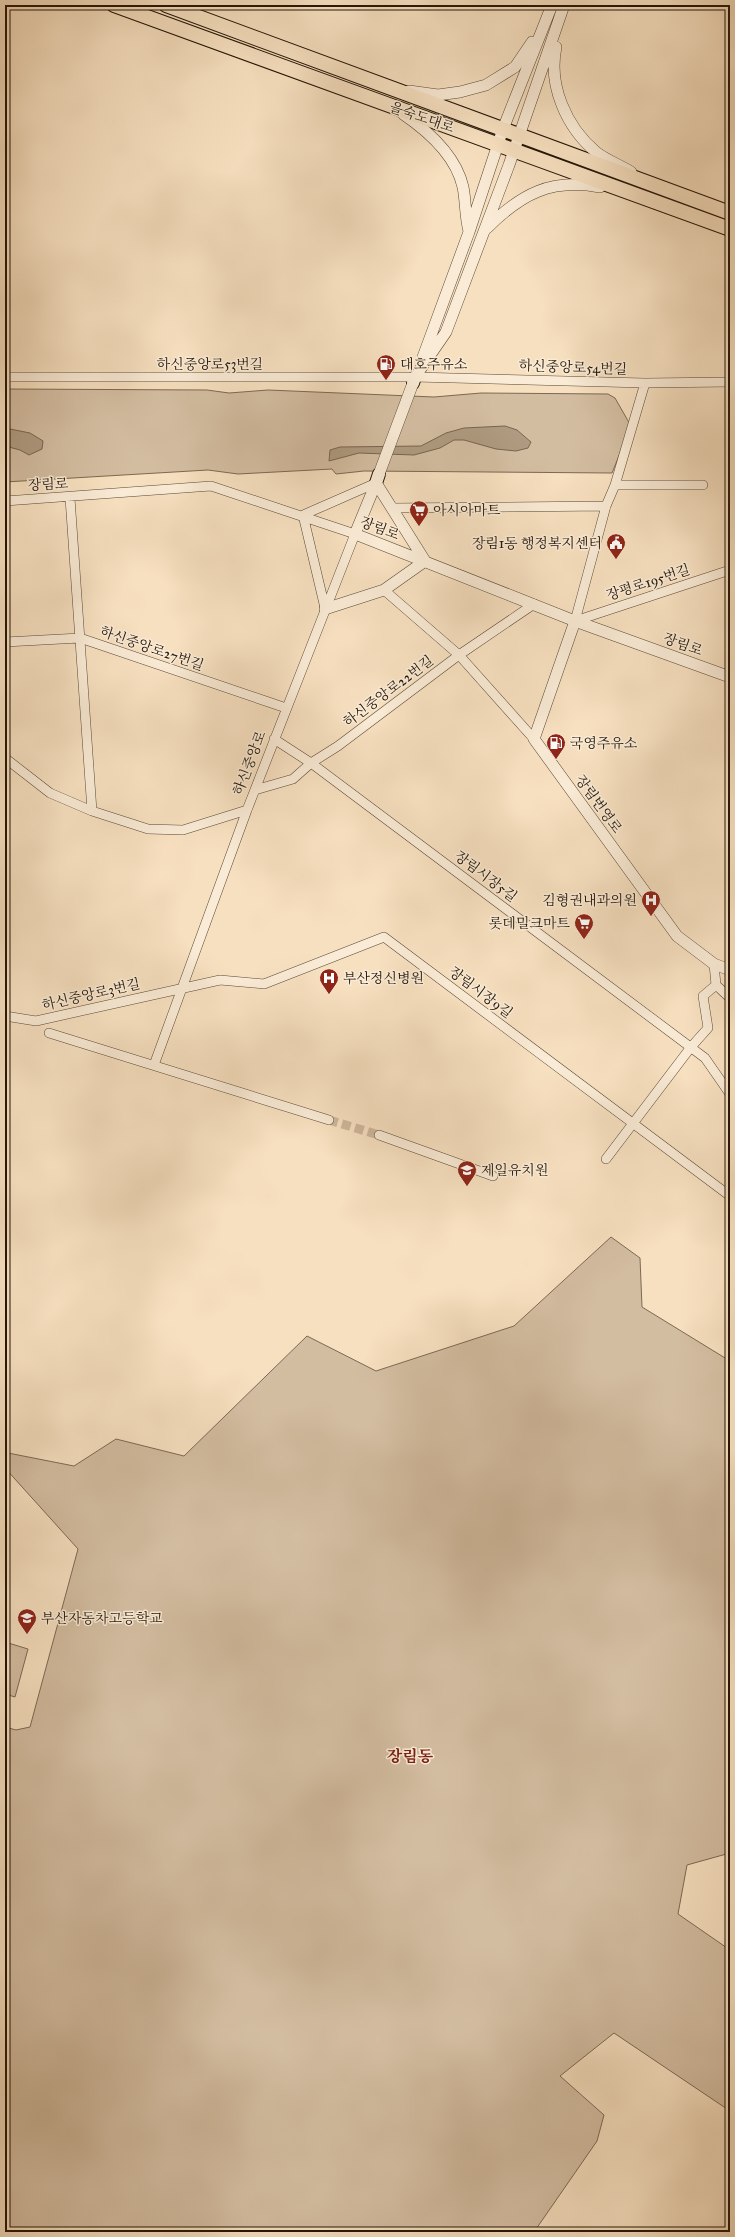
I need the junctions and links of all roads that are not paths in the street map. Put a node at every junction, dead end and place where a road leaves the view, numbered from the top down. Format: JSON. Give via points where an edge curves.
{"nodes":[{"id":1,"x":114,"y":5,"type":"edge"},
{"id":2,"x":166,"y":5,"type":"edge"},
{"id":3,"x":552,"y":5,"type":"edge"},
{"id":4,"x":564,"y":5,"type":"edge"},
{"id":5,"x":542,"y":29,"type":"junction"},
{"id":6,"x":554,"y":34,"type":"junction"},
{"id":7,"x":399,"y":90,"type":"junction"},
{"id":8,"x":389,"y":105,"type":"junction"},
{"id":9,"x":503,"y":129,"type":"junction"},
{"id":10,"x":520,"y":135,"type":"junction"},
{"id":11,"x":498,"y":144,"type":"junction"},
{"id":12,"x":514,"y":150,"type":"junction"},
{"id":13,"x":647,"y":182,"type":"junction"},
{"id":14,"x":627,"y":191,"type":"junction"},
{"id":15,"x":730,"y":213,"type":"edge"},
{"id":16,"x":730,"y":229,"type":"edge"},
{"id":17,"x":469,"y":232,"type":"junction"},
{"id":18,"x":484,"y":232,"type":"junction"},
{"id":19,"x":5,"y":377,"type":"edge"},
{"id":20,"x":414,"y":380,"type":"junction"},
{"id":21,"x":730,"y":382,"type":"edge"},
{"id":22,"x":645,"y":383,"type":"junction"},
{"id":23,"x":377,"y":479,"type":"junction"},
{"id":24,"x":615,"y":485,"type":"junction"},
{"id":25,"x":703,"y":485,"type":"dead end"},
{"id":26,"x":70,"y":498,"type":"junction"},
{"id":27,"x":5,"y":501,"type":"edge"},
{"id":28,"x":606,"y":506,"type":"junction"},
{"id":29,"x":392,"y":508,"type":"junction"},
{"id":30,"x":303,"y":515,"type":"junction"},
{"id":31,"x":355,"y":534,"type":"junction"},
{"id":32,"x":425,"y":561,"type":"junction"},
{"id":33,"x":730,"y":570,"type":"edge"},
{"id":34,"x":384,"y":590,"type":"junction"},
{"id":35,"x":534,"y":604,"type":"junction"},
{"id":36,"x":325,"y":608,"type":"junction"},
{"id":37,"x":575,"y":621,"type":"junction"},
{"id":38,"x":80,"y":638,"type":"junction"},
{"id":39,"x":5,"y":642,"type":"edge"},
{"id":40,"x":459,"y":654,"type":"junction"},
{"id":41,"x":730,"y":677,"type":"edge"},
{"id":42,"x":286,"y":708,"type":"junction"},
{"id":43,"x":274,"y":739,"type":"junction"},
{"id":44,"x":534,"y":739,"type":"junction"},
{"id":45,"x":5,"y":758,"type":"edge"},
{"id":46,"x":310,"y":763,"type":"junction"},
{"id":47,"x":254,"y":790,"type":"junction"},
{"id":48,"x":247,"y":810,"type":"junction"},
{"id":49,"x":92,"y":811,"type":"junction"},
{"id":50,"x":714,"y":964,"type":"junction"},
{"id":51,"x":730,"y":970,"type":"edge"},
{"id":52,"x":716,"y":985,"type":"junction"},
{"id":53,"x":183,"y":988,"type":"junction"},
{"id":54,"x":730,"y":998,"type":"edge"},
{"id":55,"x":5,"y":1016,"type":"edge"},
{"id":56,"x":49,"y":1033,"type":"dead end"},
{"id":57,"x":691,"y":1047,"type":"junction"},
{"id":58,"x":154,"y":1065,"type":"junction"},
{"id":59,"x":730,"y":1094,"type":"edge"},
{"id":60,"x":329,"y":1120,"type":"tunnel mouth"},
{"id":61,"x":633,"y":1124,"type":"junction"},
{"id":62,"x":379,"y":1135,"type":"tunnel mouth"},
{"id":63,"x":606,"y":1159,"type":"dead end"},
{"id":64,"x":493,"y":1176,"type":"dead end"},
{"id":65,"x":730,"y":1196,"type":"edge"}],
"edges":[{"from":1,"to":8,"type":"highway","name":"을숙도대로"},
{"from":2,"to":7,"type":"highway","name":"을숙도대로"},
{"from":3,"to":5,"type":"street"},
{"from":4,"to":6,"type":"street"},
{"from":5,"to":7,"type":"street","via":[[515,67],[486,85],[438,95]]},
{"from":5,"to":9,"type":"street"},
{"from":6,"to":10,"type":"street"},
{"from":6,"to":13,"type":"street","via":[[557,43],[553,75],[564,110],[578,134],[597,152]]},
{"from":7,"to":9,"type":"highway","name":"을숙도대로"},
{"from":8,"to":11,"type":"highway","name":"을숙도대로"},
{"from":8,"to":17,"type":"street","via":[[421,126],[436,141],[453,165],[462,187]]},
{"from":9,"to":10,"type":"highway","name":"을숙도대로"},
{"from":9,"to":11,"type":"street"},
{"from":10,"to":12,"type":"street"},
{"from":10,"to":13,"type":"highway","name":"을숙도대로"},
{"from":11,"to":12,"type":"highway","name":"을숙도대로"},
{"from":11,"to":17,"type":"street"},
{"from":12,"to":14,"type":"highway","name":"을숙도대로"},
{"from":12,"to":18,"type":"street"},
{"from":13,"to":15,"type":"highway","name":"을숙도대로"},
{"from":14,"to":16,"type":"highway","name":"을숙도대로"},
{"from":14,"to":18,"type":"street","via":[[578,183],[552,186],[516,202]]},
{"from":17,"to":20,"type":"street"},
{"from":18,"to":20,"type":"street","via":[[446,332]]},
{"from":19,"to":20,"type":"street","name":"하신중앙로53번길"},
{"from":20,"to":22,"type":"street","name":"하신중앙로54번길"},
{"from":20,"to":23,"type":"street","name":"하신중앙로"},
{"from":21,"to":22,"type":"street","name":"하신중앙로54번길"},
{"from":22,"to":24,"type":"street"},
{"from":23,"to":29,"type":"street"},
{"from":23,"to":30,"type":"street"},
{"from":23,"to":31,"type":"street","name":"하신중앙로"},
{"from":24,"to":25,"type":"street"},
{"from":24,"to":28,"type":"street"},
{"from":26,"to":27,"type":"street","name":"장림로"},
{"from":26,"to":30,"type":"street","name":"장림로","via":[[211,486]]},
{"from":26,"to":38,"type":"street"},
{"from":28,"to":29,"type":"street"},
{"from":28,"to":37,"type":"street"},
{"from":29,"to":32,"type":"street"},
{"from":30,"to":31,"type":"street","name":"장림로"},
{"from":30,"to":36,"type":"street"},
{"from":31,"to":32,"type":"street","name":"장림로"},
{"from":31,"to":36,"type":"street","name":"하신중앙로"},
{"from":32,"to":34,"type":"street"},
{"from":32,"to":35,"type":"street","name":"장림로"},
{"from":33,"to":37,"type":"street","name":"장평로195번길"},
{"from":34,"to":36,"type":"street"},
{"from":34,"to":40,"type":"street"},
{"from":35,"to":37,"type":"street","name":"장림로"},
{"from":35,"to":40,"type":"street","name":"하신중앙로22번길"},
{"from":36,"to":42,"type":"street","name":"하신중앙로"},
{"from":37,"to":41,"type":"street","name":"장림로"},
{"from":37,"to":44,"type":"street"},
{"from":38,"to":39,"type":"street","name":"하신중앙로27번길"},
{"from":38,"to":42,"type":"street","name":"하신중앙로27번길"},
{"from":38,"to":49,"type":"street"},
{"from":40,"to":44,"type":"street"},
{"from":40,"to":46,"type":"street","name":"하신중앙로22번길","via":[[338,746]]},
{"from":42,"to":43,"type":"street","name":"하신중앙로"},
{"from":43,"to":46,"type":"street","name":"장림시장5길"},
{"from":43,"to":47,"type":"street","name":"하신중앙로"},
{"from":44,"to":50,"type":"street","name":"장림번영로","via":[[677,936]]},
{"from":45,"to":49,"type":"street","via":[[50,794]]},
{"from":46,"to":47,"type":"street","name":"하신중앙로22번길","via":[[293,779]]},
{"from":46,"to":57,"type":"street","name":"장림시장5길"},
{"from":47,"to":48,"type":"street","name":"하신중앙로"},
{"from":48,"to":49,"type":"street","via":[[183,830],[148,829]]},
{"from":48,"to":53,"type":"street","name":"하신중앙로"},
{"from":50,"to":51,"type":"street","name":"장림번영로"},
{"from":50,"to":52,"type":"street"},
{"from":52,"to":54,"type":"street"},
{"from":52,"to":57,"type":"street","via":[[704,996],[708,1028]]},
{"from":53,"to":55,"type":"street","name":"하신중앙로3번길","via":[[36,1021]]},
{"from":53,"to":58,"type":"street","name":"하신중앙로"},
{"from":53,"to":61,"type":"street","name":"장림시장9길","via":[[220,980],[264,984],[384,936]]},
{"from":56,"to":58,"type":"street"},
{"from":57,"to":59,"type":"street","name":"장림시장5길","via":[[706,1058]]},
{"from":57,"to":61,"type":"street"},
{"from":58,"to":60,"type":"street"},
{"from":61,"to":63,"type":"street"},
{"from":61,"to":65,"type":"street","name":"장림시장9길"},
{"from":62,"to":64,"type":"street"}]}
